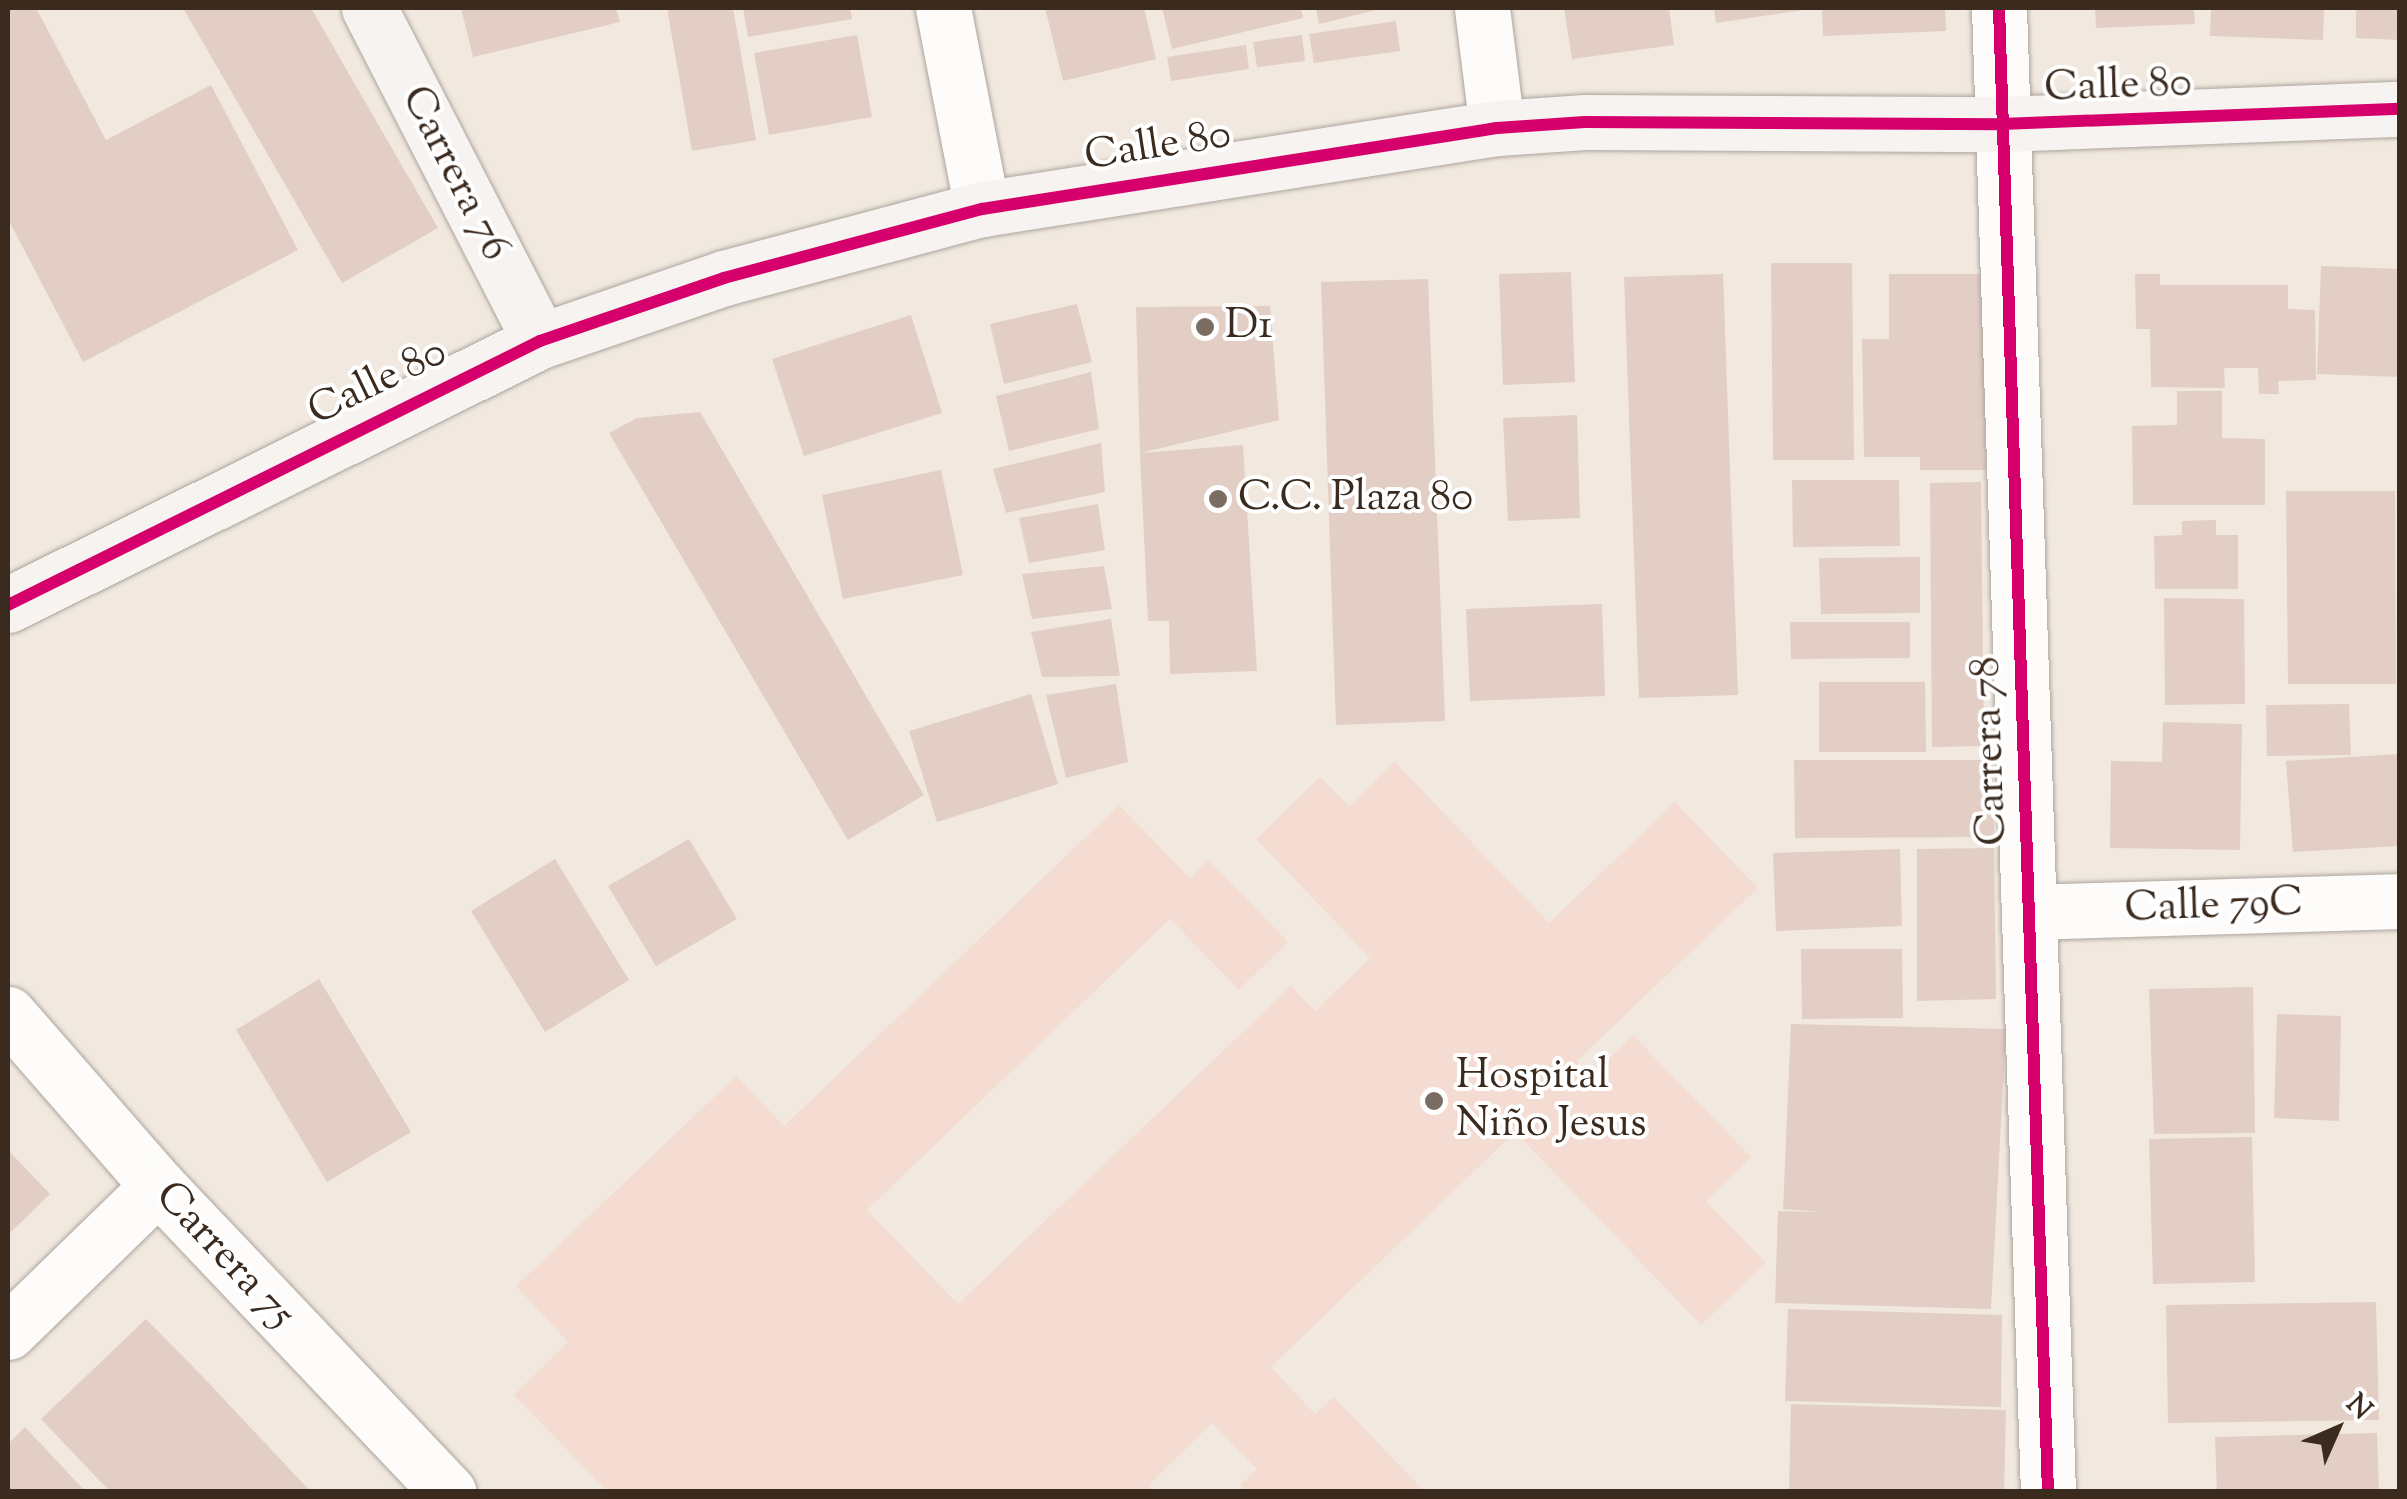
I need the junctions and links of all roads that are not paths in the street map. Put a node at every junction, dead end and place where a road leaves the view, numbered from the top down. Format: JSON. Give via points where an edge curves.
{"nodes":[{"id":1,"x":369,"y":8,"type":"edge"},
{"id":2,"x":943,"y":8,"type":"edge"},
{"id":3,"x":1482,"y":8,"type":"edge"},
{"id":4,"x":1999,"y":8,"type":"edge"},
{"id":5,"x":2400,"y":109,"type":"edge"},
{"id":6,"x":2002,"y":124,"type":"junction"},
{"id":7,"x":1497,"y":128,"type":"junction"},
{"id":8,"x":982,"y":208,"type":"junction"},
{"id":9,"x":540,"y":341,"type":"junction"},
{"id":10,"x":8,"y":605,"type":"edge"},
{"id":11,"x":2400,"y":901,"type":"edge"},
{"id":12,"x":2029,"y":912,"type":"junction"},
{"id":13,"x":8,"y":1014,"type":"edge"},
{"id":14,"x":158,"y":1186,"type":"junction"},
{"id":15,"x":8,"y":1332,"type":"edge"},
{"id":16,"x":448,"y":1492,"type":"edge"},
{"id":17,"x":2048,"y":1492,"type":"edge"}],
"edges":[{"from":1,"to":9,"type":"street","name":"Carrera 76"},
{"from":2,"to":8,"type":"street"},
{"from":3,"to":7,"type":"street"},
{"from":4,"to":6,"type":"street","name":"Carrera 78"},
{"from":5,"to":6,"type":"street","name":"Calle 80"},
{"from":6,"to":7,"type":"street","name":"Calle 80","via":[[1585,122]]},
{"from":6,"to":12,"type":"street","name":"Carrera 78"},
{"from":7,"to":8,"type":"street","name":"Calle 80"},
{"from":8,"to":9,"type":"street","name":"Calle 80","via":[[724,278]]},
{"from":9,"to":10,"type":"street","name":"Calle 80"},
{"from":11,"to":12,"type":"street","name":"Calle 79C"},
{"from":12,"to":17,"type":"street","name":"Carrera 78"},
{"from":13,"to":14,"type":"street","name":"Carrera 75"},
{"from":14,"to":15,"type":"street"},
{"from":14,"to":16,"type":"street","name":"Carrera 75"}]}
